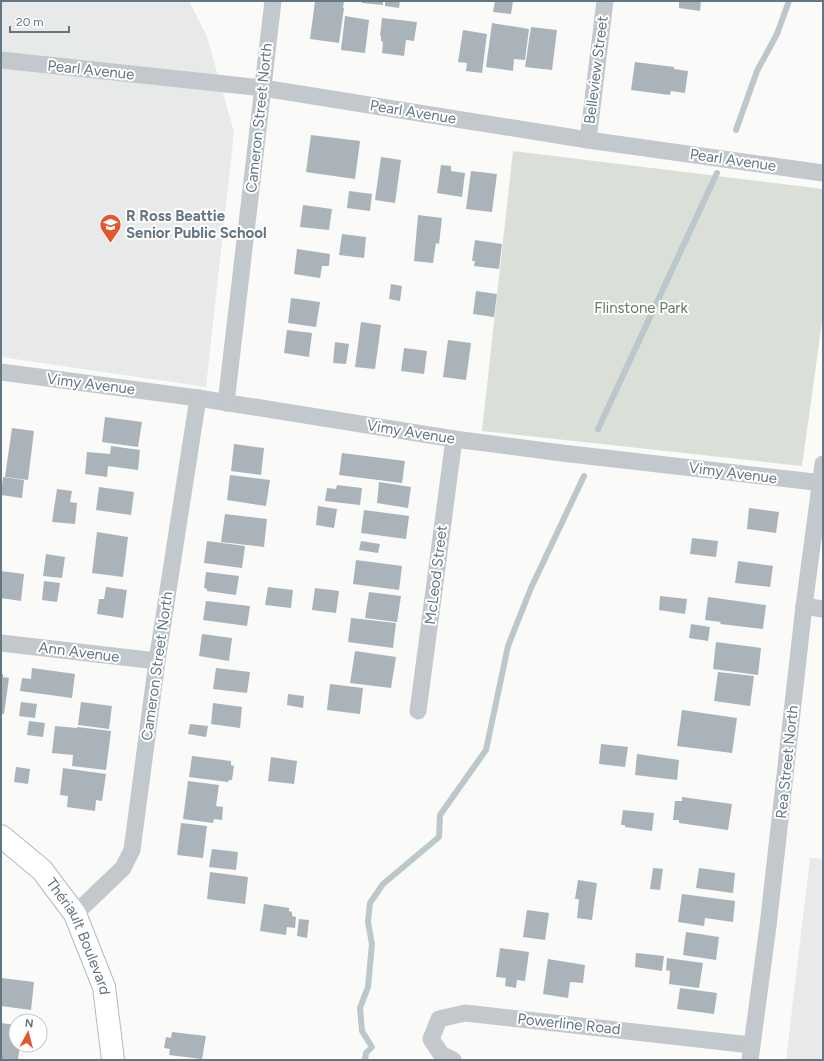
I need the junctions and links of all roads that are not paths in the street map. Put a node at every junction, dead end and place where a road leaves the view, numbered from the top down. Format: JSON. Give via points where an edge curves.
{"nodes":[{"id":1,"x":273,"y":1,"type":"edge"},
{"id":2,"x":605,"y":1,"type":"edge"},
{"id":3,"x":1,"y":60,"type":"edge"},
{"id":4,"x":262,"y":88,"type":"junction"},
{"id":5,"x":588,"y":140,"type":"junction"},
{"id":6,"x":823,"y":173,"type":"edge"},
{"id":7,"x":1,"y":372,"type":"edge"},
{"id":8,"x":198,"y":398,"type":"junction"},
{"id":9,"x":226,"y":403,"type":"junction"},
{"id":10,"x":454,"y":439,"type":"junction"},
{"id":11,"x":823,"y":464,"type":"edge"},
{"id":12,"x":822,"y":483,"type":"edge"},
{"id":13,"x":804,"y":606,"type":"junction"},
{"id":14,"x":823,"y":608,"type":"edge"},
{"id":15,"x":1,"y":643,"type":"edge"},
{"id":16,"x":157,"y":661,"type":"junction"},
{"id":17,"x":418,"y":711,"type":"dead end"},
{"id":18,"x":1,"y":836,"type":"edge"},
{"id":19,"x":75,"y":914,"type":"junction"},
{"id":20,"x":750,"y":1052,"type":"edge"},
{"id":21,"x":113,"y":1060,"type":"edge"},
{"id":22,"x":453,"y":1060,"type":"edge"}],
"edges":[{"from":1,"to":4,"type":"street","name":"Cameron Street North"},
{"from":2,"to":5,"type":"street","name":"Belleview Street"},
{"from":3,"to":4,"type":"street","name":"Pearl Avenue"},
{"from":4,"to":5,"type":"street","name":"Pearl Avenue"},
{"from":4,"to":9,"type":"street","name":"Cameron Street North"},
{"from":5,"to":6,"type":"street","name":"Pearl Avenue"},
{"from":7,"to":8,"type":"street","name":"Vimy Avenue"},
{"from":8,"to":9,"type":"street","name":"Vimy Avenue"},
{"from":8,"to":16,"type":"street","name":"Cameron Street North"},
{"from":9,"to":10,"type":"street","name":"Vimy Avenue"},
{"from":10,"to":12,"type":"street","name":"Vimy Avenue"},
{"from":10,"to":17,"type":"street","name":"McLeod Street"},
{"from":11,"to":12,"type":"street","name":"Rea Street North"},
{"from":12,"to":13,"type":"street","name":"Rea Street North"},
{"from":13,"to":14,"type":"street"},
{"from":13,"to":20,"type":"street","name":"Rea Street North","via":[[768,926]]},
{"from":15,"to":16,"type":"street","name":"Ann Avenue"},
{"from":16,"to":19,"type":"street","name":"Cameron Street North","via":[[132,850],[122,868]]},
{"from":18,"to":19,"type":"main road","name":"Thériault Boulevard","via":[[42,870]]},
{"from":19,"to":21,"type":"main road","name":"Thériault Boulevard","via":[[104,987]]},
{"from":20,"to":22,"type":"street","name":"Powerline Road","via":[[465,1013],[439,1019],[431,1039],[441,1054]]}]}
